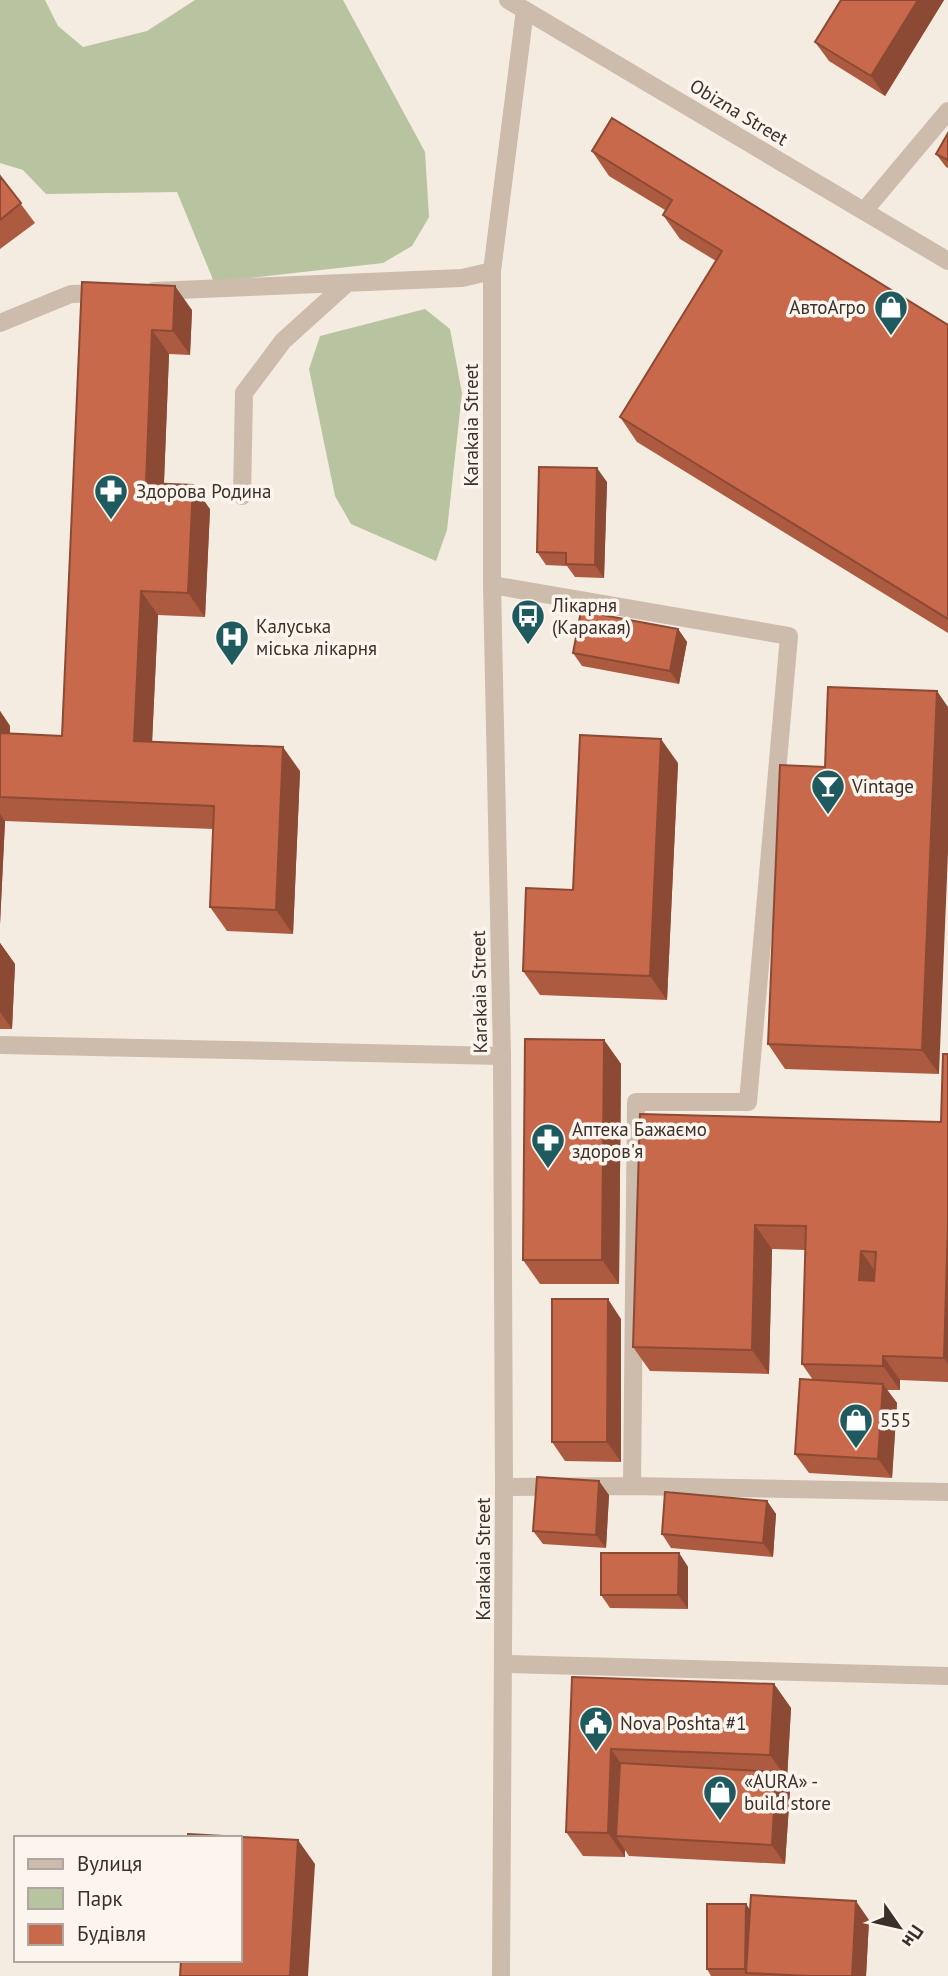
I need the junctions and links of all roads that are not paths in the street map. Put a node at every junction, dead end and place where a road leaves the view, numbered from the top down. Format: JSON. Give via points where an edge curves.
{"nodes":[{"id":1,"x":508,"y":0,"type":"edge"},
{"id":2,"x":525,"y":10,"type":"junction"},
{"id":3,"x":948,"y":111,"type":"edge"},
{"id":4,"x":864,"y":211,"type":"junction"},
{"id":5,"x":948,"y":261,"type":"edge"},
{"id":6,"x":492,"y":271,"type":"junction"},
{"id":7,"x":346,"y":284,"type":"junction"},
{"id":8,"x":0,"y":323,"type":"edge"},
{"id":9,"x":242,"y":496,"type":"dead end"},
{"id":10,"x":492,"y":585,"type":"junction"},
{"id":11,"x":0,"y":1045,"type":"edge"},
{"id":12,"x":502,"y":1056,"type":"junction"},
{"id":13,"x":632,"y":1486,"type":"junction"},
{"id":14,"x":504,"y":1487,"type":"junction"},
{"id":15,"x":948,"y":1492,"type":"edge"},
{"id":16,"x":504,"y":1664,"type":"junction"},
{"id":17,"x":948,"y":1676,"type":"edge"},
{"id":18,"x":501,"y":1976,"type":"edge"}],
"edges":[{"from":1,"to":2,"type":"street","name":"Obizna Street"},
{"from":2,"to":4,"type":"street","name":"Obizna Street"},
{"from":2,"to":6,"type":"street","name":"Karakaia Street"},
{"from":3,"to":4,"type":"street"},
{"from":4,"to":5,"type":"street","name":"Obizna Street"},
{"from":6,"to":7,"type":"street","via":[[462,278]]},
{"from":6,"to":10,"type":"street","name":"Karakaia Street"},
{"from":7,"to":8,"type":"street","via":[[71,294]]},
{"from":7,"to":9,"type":"street","via":[[283,341],[244,393]]},
{"from":10,"to":12,"type":"street","name":"Karakaia Street"},
{"from":10,"to":13,"type":"street","via":[[789,636],[748,1102],[636,1102]]},
{"from":11,"to":12,"type":"street"},
{"from":12,"to":14,"type":"street","name":"Karakaia Street"},
{"from":13,"to":14,"type":"street"},
{"from":13,"to":15,"type":"street"},
{"from":14,"to":16,"type":"street","name":"Karakaia Street"},
{"from":16,"to":17,"type":"street"},
{"from":16,"to":18,"type":"street","name":"Karakaia Street"}]}
